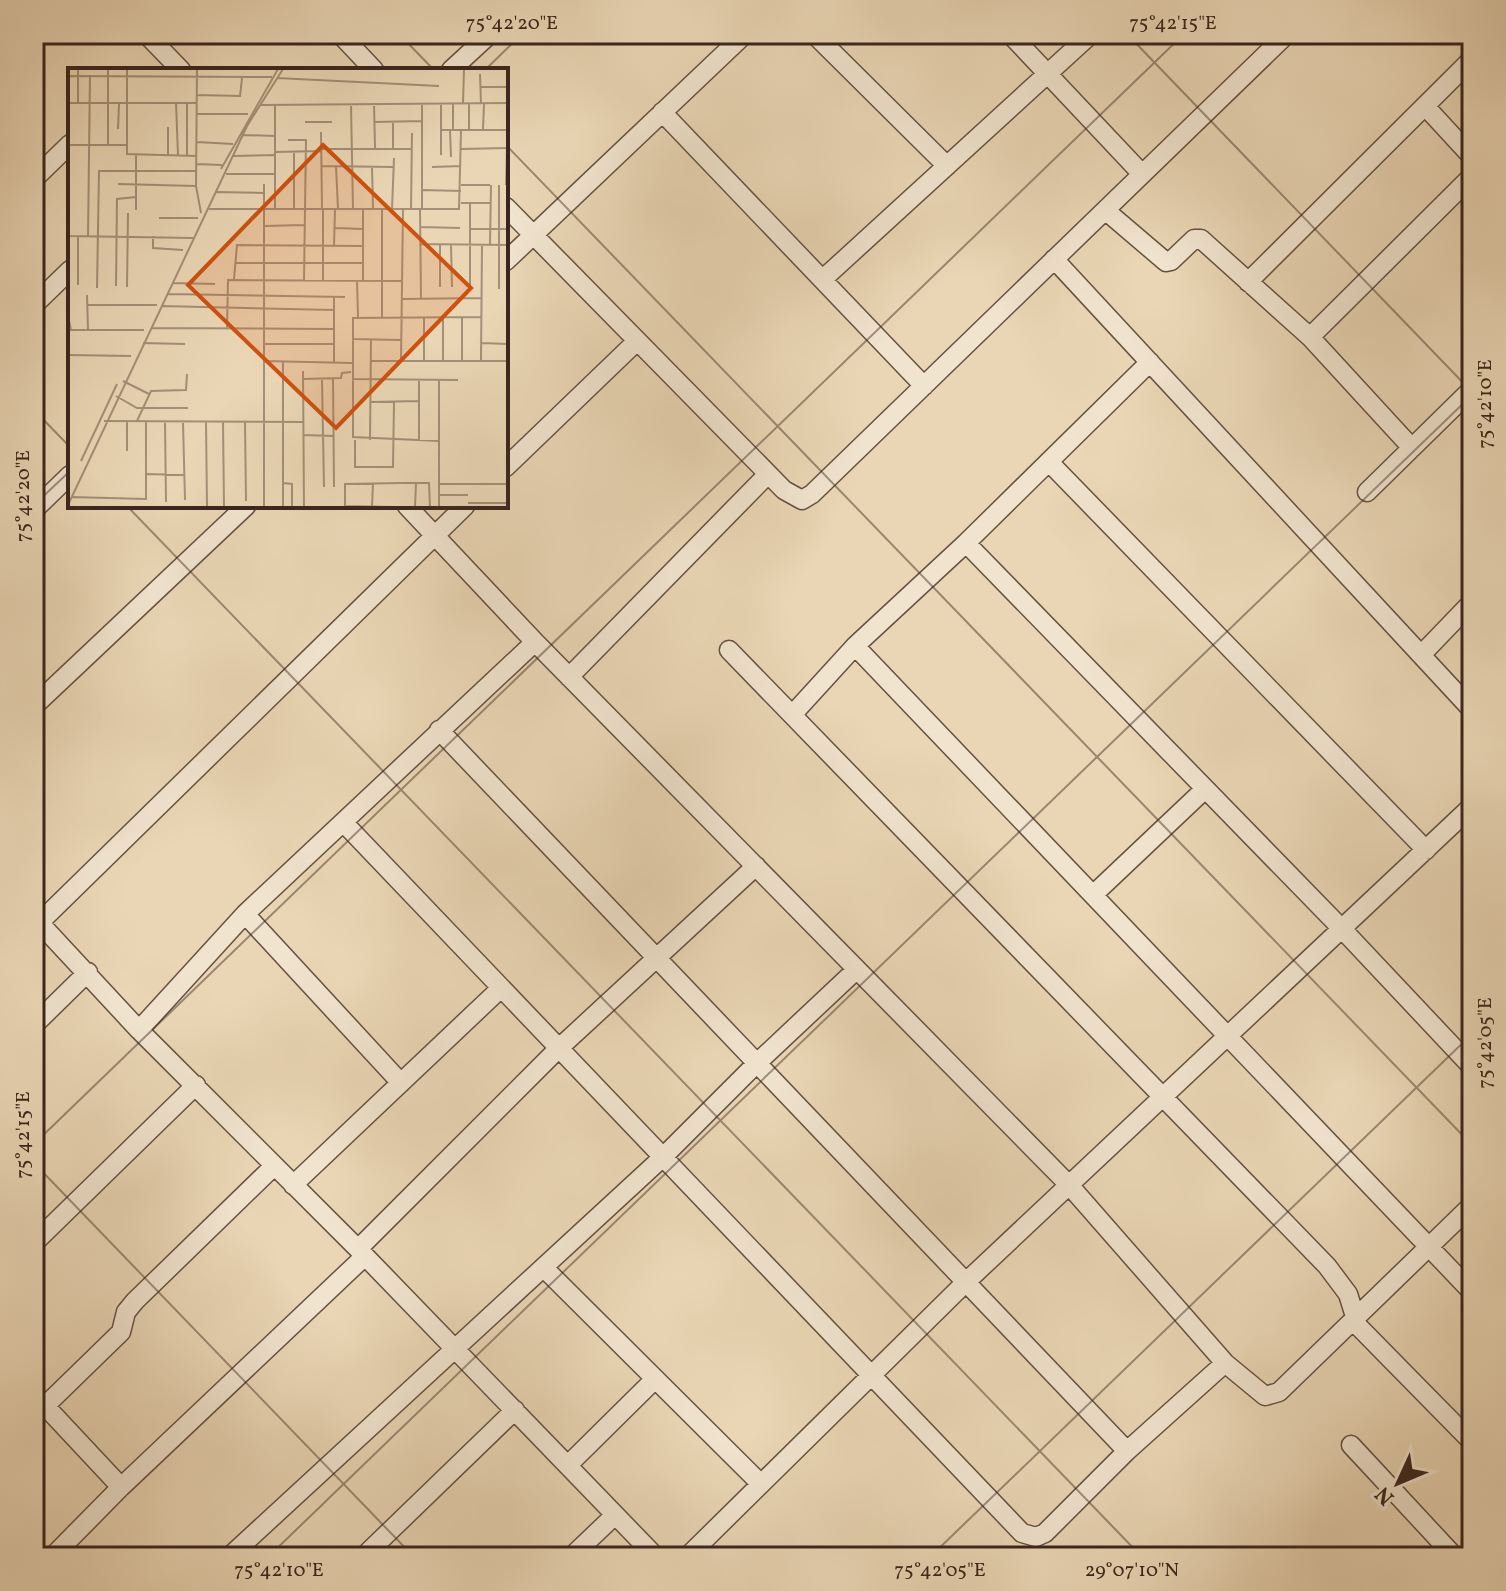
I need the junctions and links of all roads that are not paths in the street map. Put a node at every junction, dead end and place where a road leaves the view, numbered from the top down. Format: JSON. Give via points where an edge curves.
{"nodes":[{"id":1,"x":146,"y":34,"type":"edge"},
{"id":2,"x":340,"y":34,"type":"edge"},
{"id":3,"x":490,"y":34,"type":"edge"},
{"id":4,"x":745,"y":34,"type":"edge"},
{"id":5,"x":814,"y":34,"type":"edge"},
{"id":6,"x":1010,"y":34,"type":"edge"},
{"id":7,"x":1091,"y":34,"type":"edge"},
{"id":8,"x":1287,"y":34,"type":"edge"},
{"id":9,"x":1472,"y":59,"type":"edge"},
{"id":10,"x":179,"y":68,"type":"edge"},
{"id":11,"x":372,"y":68,"type":"edge"},
{"id":12,"x":453,"y":68,"type":"edge"},
{"id":13,"x":1049,"y":75,"type":"junction"},
{"id":14,"x":1425,"y":106,"type":"junction"},
{"id":15,"x":662,"y":112,"type":"junction"},
{"id":16,"x":68,"y":146,"type":"edge"},
{"id":17,"x":1472,"y":157,"type":"edge"},
{"id":18,"x":947,"y":166,"type":"junction"},
{"id":19,"x":1142,"y":174,"type":"junction"},
{"id":20,"x":1472,"y":176,"type":"edge"},
{"id":21,"x":34,"y":179,"type":"edge"},
{"id":22,"x":508,"y":209,"type":"edge"},
{"id":23,"x":1105,"y":210,"type":"junction"},
{"id":24,"x":534,"y":235,"type":"junction"},
{"id":25,"x":508,"y":259,"type":"edge"},
{"id":26,"x":1054,"y":259,"type":"junction"},
{"id":27,"x":68,"y":272,"type":"edge"},
{"id":28,"x":823,"y":279,"type":"junction"},
{"id":29,"x":1248,"y":282,"type":"junction"},
{"id":30,"x":34,"y":305,"type":"edge"},
{"id":31,"x":1310,"y":337,"type":"junction"},
{"id":32,"x":637,"y":341,"type":"junction"},
{"id":33,"x":1150,"y":362,"type":"junction"},
{"id":34,"x":924,"y":386,"type":"junction"},
{"id":35,"x":1472,"y":389,"type":"edge"},
{"id":36,"x":1412,"y":448,"type":"junction"},
{"id":37,"x":1049,"y":462,"type":"junction"},
{"id":38,"x":508,"y":465,"type":"edge"},
{"id":39,"x":768,"y":474,"type":"junction"},
{"id":40,"x":68,"y":477,"type":"edge"},
{"id":41,"x":1367,"y":492,"type":"dead end"},
{"id":42,"x":244,"y":508,"type":"edge"},
{"id":43,"x":409,"y":508,"type":"edge"},
{"id":44,"x":463,"y":508,"type":"edge"},
{"id":45,"x":34,"y":510,"type":"edge"},
{"id":46,"x":433,"y":537,"type":"junction"},
{"id":47,"x":966,"y":543,"type":"junction"},
{"id":48,"x":1472,"y":602,"type":"edge"},
{"id":49,"x":535,"y":642,"type":"junction"},
{"id":50,"x":855,"y":646,"type":"junction"},
{"id":51,"x":729,"y":650,"type":"dead end"},
{"id":52,"x":1421,"y":655,"type":"junction"},
{"id":53,"x":569,"y":677,"type":"junction"},
{"id":54,"x":34,"y":706,"type":"edge"},
{"id":55,"x":1472,"y":710,"type":"edge"},
{"id":56,"x":792,"y":715,"type":"junction"},
{"id":57,"x":439,"y":730,"type":"junction"},
{"id":58,"x":1205,"y":789,"type":"junction"},
{"id":59,"x":1472,"y":806,"type":"edge"},
{"id":60,"x":343,"y":822,"type":"junction"},
{"id":61,"x":1426,"y":850,"type":"junction"},
{"id":62,"x":756,"y":866,"type":"junction"},
{"id":63,"x":1094,"y":894,"type":"junction"},
{"id":64,"x":245,"y":914,"type":"junction"},
{"id":65,"x":37,"y":920,"type":"edge"},
{"id":66,"x":1343,"y":930,"type":"junction"},
{"id":67,"x":654,"y":958,"type":"junction"},
{"id":68,"x":856,"y":970,"type":"junction"},
{"id":69,"x":88,"y":972,"type":"junction"},
{"id":70,"x":500,"y":989,"type":"junction"},
{"id":71,"x":34,"y":1025,"type":"edge"},
{"id":72,"x":139,"y":1030,"type":"junction"},
{"id":73,"x":1228,"y":1034,"type":"junction"},
{"id":74,"x":558,"y":1049,"type":"junction"},
{"id":75,"x":757,"y":1063,"type":"junction"},
{"id":76,"x":1472,"y":1067,"type":"edge"},
{"id":77,"x":401,"y":1083,"type":"junction"},
{"id":78,"x":196,"y":1085,"type":"junction"},
{"id":79,"x":1163,"y":1095,"type":"junction"},
{"id":80,"x":663,"y":1157,"type":"junction"},
{"id":81,"x":274,"y":1166,"type":"junction"},
{"id":82,"x":293,"y":1185,"type":"junction"},
{"id":83,"x":1070,"y":1186,"type":"junction"},
{"id":84,"x":1472,"y":1205,"type":"edge"},
{"id":85,"x":34,"y":1243,"type":"edge"},
{"id":86,"x":1430,"y":1247,"type":"junction"},
{"id":87,"x":361,"y":1253,"type":"junction"},
{"id":88,"x":544,"y":1268,"type":"junction"},
{"id":89,"x":967,"y":1281,"type":"junction"},
{"id":90,"x":1472,"y":1292,"type":"edge"},
{"id":91,"x":1356,"y":1320,"type":"junction"},
{"id":92,"x":454,"y":1349,"type":"junction"},
{"id":93,"x":1225,"y":1363,"type":"junction"},
{"id":94,"x":873,"y":1375,"type":"junction"},
{"id":95,"x":655,"y":1379,"type":"junction"},
{"id":96,"x":40,"y":1400,"type":"edge"},
{"id":97,"x":515,"y":1410,"type":"junction"},
{"id":98,"x":1472,"y":1442,"type":"edge"},
{"id":99,"x":1351,"y":1445,"type":"dead end"},
{"id":100,"x":1127,"y":1451,"type":"junction"},
{"id":101,"x":568,"y":1465,"type":"junction"},
{"id":102,"x":761,"y":1484,"type":"junction"},
{"id":103,"x":121,"y":1487,"type":"junction"},
{"id":104,"x":615,"y":1515,"type":"junction"},
{"id":105,"x":52,"y":1557,"type":"edge"},
{"id":106,"x":229,"y":1557,"type":"edge"},
{"id":107,"x":363,"y":1557,"type":"edge"},
{"id":108,"x":571,"y":1557,"type":"edge"},
{"id":109,"x":656,"y":1557,"type":"edge"},
{"id":110,"x":687,"y":1557,"type":"edge"},
{"id":111,"x":1455,"y":1557,"type":"edge"}],
"edges":[{"from":1,"to":10,"type":"street"},
{"from":2,"to":11,"type":"street"},
{"from":3,"to":12,"type":"street"},
{"from":4,"to":15,"type":"street"},
{"from":5,"to":18,"type":"street"},
{"from":6,"to":13,"type":"street"},
{"from":7,"to":13,"type":"street"},
{"from":8,"to":19,"type":"street"},
{"from":9,"to":14,"type":"street"},
{"from":13,"to":18,"type":"street"},
{"from":13,"to":19,"type":"street"},
{"from":14,"to":17,"type":"street"},
{"from":14,"to":29,"type":"street"},
{"from":15,"to":24,"type":"street"},
{"from":15,"to":28,"type":"street"},
{"from":16,"to":21,"type":"street"},
{"from":18,"to":28,"type":"street"},
{"from":19,"to":23,"type":"street"},
{"from":20,"to":31,"type":"street"},
{"from":22,"to":24,"type":"street"},
{"from":23,"to":26,"type":"street"},
{"from":23,"to":29,"type":"street","via":[[1163,261],[1171,261],[1198,238]]},
{"from":24,"to":25,"type":"street"},
{"from":24,"to":32,"type":"street"},
{"from":26,"to":33,"type":"street"},
{"from":26,"to":34,"type":"street"},
{"from":27,"to":30,"type":"street"},
{"from":28,"to":34,"type":"street"},
{"from":29,"to":31,"type":"street"},
{"from":31,"to":36,"type":"street"},
{"from":32,"to":38,"type":"street"},
{"from":32,"to":39,"type":"street"},
{"from":33,"to":37,"type":"street"},
{"from":33,"to":52,"type":"street"},
{"from":34,"to":39,"type":"street","via":[[802,500]]},
{"from":35,"to":36,"type":"street"},
{"from":36,"to":41,"type":"street"},
{"from":37,"to":47,"type":"street"},
{"from":37,"to":61,"type":"street"},
{"from":39,"to":53,"type":"street"},
{"from":40,"to":45,"type":"street"},
{"from":42,"to":54,"type":"street"},
{"from":43,"to":46,"type":"street"},
{"from":44,"to":46,"type":"street"},
{"from":46,"to":49,"type":"street"},
{"from":46,"to":65,"type":"street"},
{"from":47,"to":50,"type":"street"},
{"from":47,"to":58,"type":"street"},
{"from":48,"to":52,"type":"street"},
{"from":49,"to":53,"type":"street"},
{"from":49,"to":57,"type":"street"},
{"from":50,"to":56,"type":"street"},
{"from":50,"to":63,"type":"street"},
{"from":51,"to":56,"type":"street"},
{"from":52,"to":55,"type":"street"},
{"from":53,"to":62,"type":"street"},
{"from":56,"to":79,"type":"street"},
{"from":57,"to":60,"type":"street"},
{"from":57,"to":67,"type":"street"},
{"from":58,"to":63,"type":"street"},
{"from":58,"to":66,"type":"street"},
{"from":59,"to":61,"type":"street"},
{"from":60,"to":64,"type":"street"},
{"from":60,"to":70,"type":"street"},
{"from":61,"to":66,"type":"street"},
{"from":62,"to":67,"type":"street"},
{"from":62,"to":68,"type":"street"},
{"from":63,"to":73,"type":"street"},
{"from":64,"to":72,"type":"street"},
{"from":64,"to":77,"type":"street"},
{"from":65,"to":69,"type":"street"},
{"from":66,"to":73,"type":"street"},
{"from":66,"to":76,"type":"street"},
{"from":67,"to":74,"type":"street"},
{"from":67,"to":75,"type":"street"},
{"from":68,"to":75,"type":"street"},
{"from":68,"to":83,"type":"street"},
{"from":69,"to":71,"type":"street"},
{"from":69,"to":72,"type":"street"},
{"from":70,"to":74,"type":"street"},
{"from":70,"to":77,"type":"street"},
{"from":72,"to":78,"type":"street"},
{"from":73,"to":79,"type":"street"},
{"from":73,"to":86,"type":"street"},
{"from":74,"to":80,"type":"street"},
{"from":74,"to":87,"type":"street"},
{"from":75,"to":80,"type":"street"},
{"from":75,"to":89,"type":"street"},
{"from":77,"to":82,"type":"street"},
{"from":78,"to":81,"type":"street"},
{"from":78,"to":85,"type":"street"},
{"from":79,"to":83,"type":"street"},
{"from":79,"to":91,"type":"street","via":[[1327,1266],[1348,1294]]},
{"from":80,"to":88,"type":"street"},
{"from":80,"to":94,"type":"street"},
{"from":81,"to":82,"type":"street"},
{"from":81,"to":96,"type":"street","via":[[135,1301],[121,1332]]},
{"from":82,"to":87,"type":"street"},
{"from":83,"to":89,"type":"street"},
{"from":83,"to":93,"type":"street"},
{"from":84,"to":86,"type":"street"},
{"from":86,"to":90,"type":"street"},
{"from":86,"to":91,"type":"street"},
{"from":87,"to":92,"type":"street"},
{"from":87,"to":103,"type":"street"},
{"from":88,"to":92,"type":"street"},
{"from":88,"to":95,"type":"street"},
{"from":89,"to":94,"type":"street"},
{"from":89,"to":100,"type":"street"},
{"from":91,"to":93,"type":"street","via":[[1272,1396],[1265,1396]]},
{"from":91,"to":98,"type":"street"},
{"from":92,"to":97,"type":"street"},
{"from":92,"to":106,"type":"street"},
{"from":93,"to":100,"type":"street"},
{"from":94,"to":100,"type":"street","via":[[1006,1520],[1026,1535],[1045,1533]]},
{"from":94,"to":102,"type":"street"},
{"from":95,"to":101,"type":"street"},
{"from":95,"to":102,"type":"street"},
{"from":96,"to":103,"type":"street"},
{"from":97,"to":101,"type":"street"},
{"from":97,"to":107,"type":"street"},
{"from":99,"to":111,"type":"street"},
{"from":101,"to":104,"type":"street"},
{"from":102,"to":110,"type":"street"},
{"from":103,"to":105,"type":"street"},
{"from":104,"to":108,"type":"street"},
{"from":104,"to":109,"type":"street"}]}
